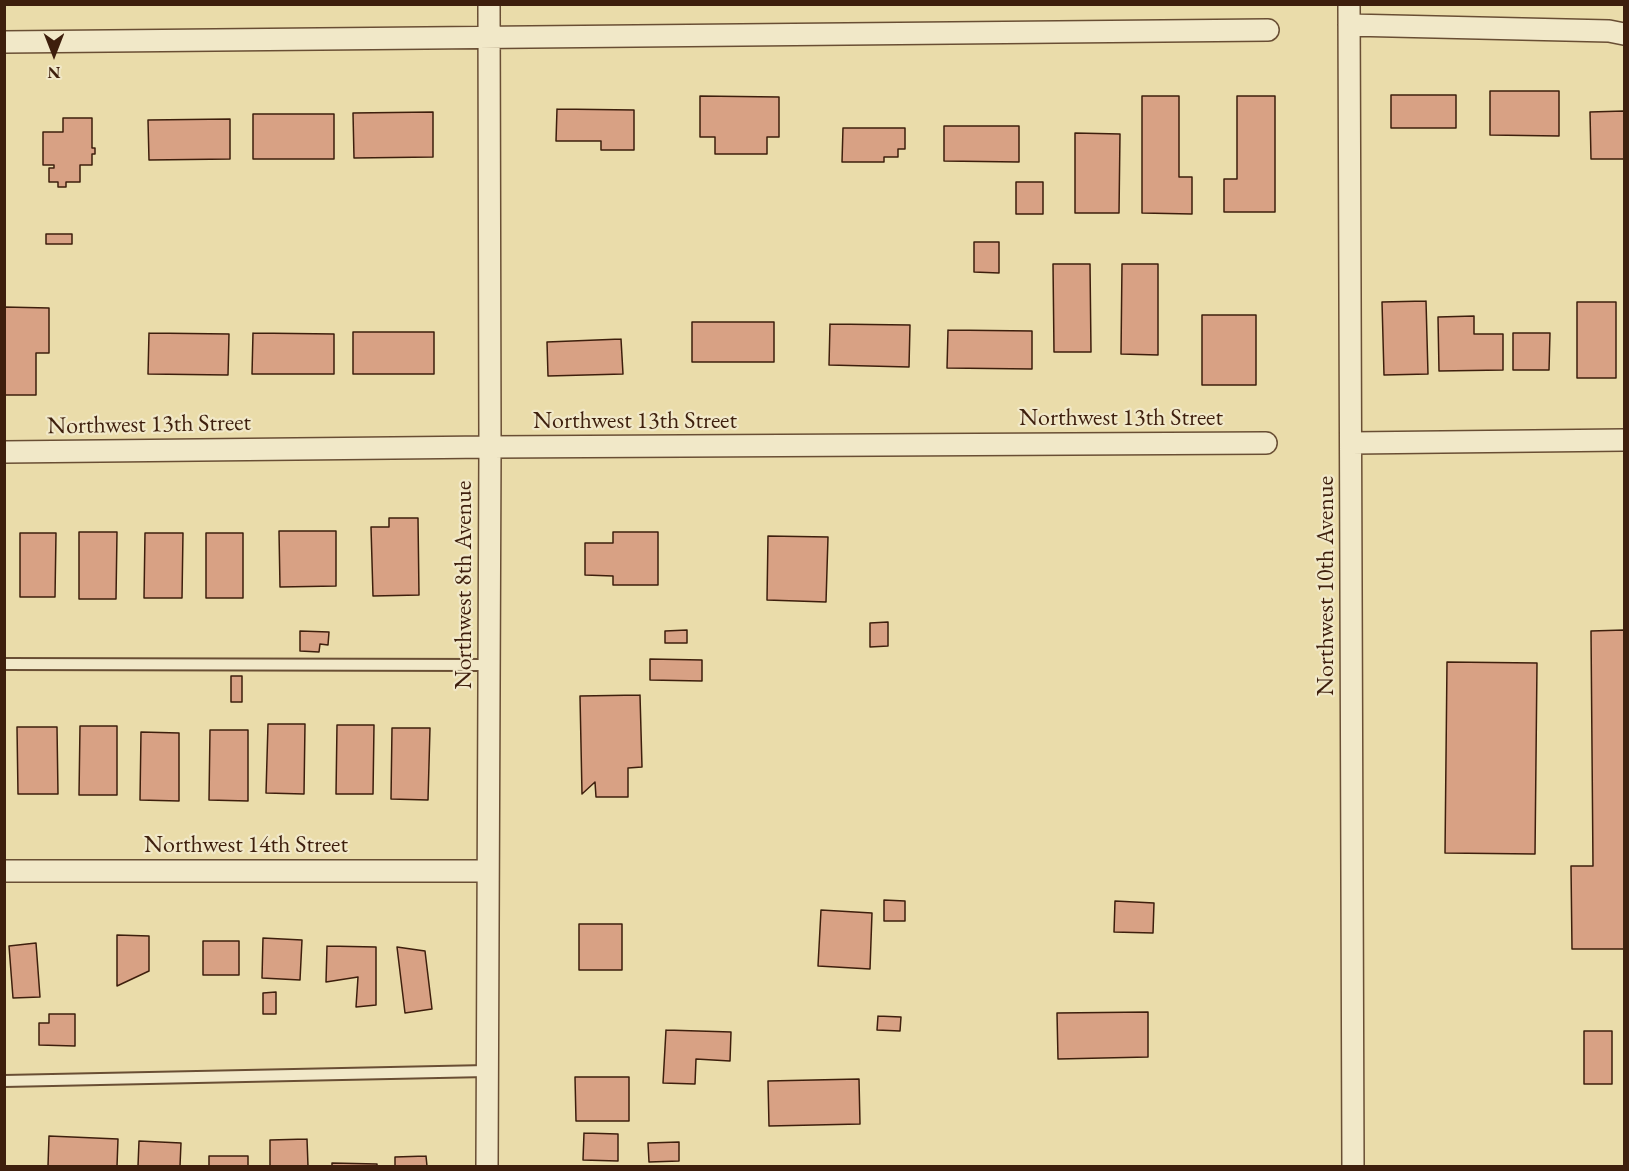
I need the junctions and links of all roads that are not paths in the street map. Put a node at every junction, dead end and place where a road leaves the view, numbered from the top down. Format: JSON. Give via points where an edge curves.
{"nodes":[{"id":1,"x":489,"y":4,"type":"edge"},
{"id":2,"x":1349,"y":15,"type":"edge"},
{"id":3,"x":1268,"y":30,"type":"dead end"},
{"id":4,"x":1624,"y":34,"type":"edge"},
{"id":5,"x":489,"y":38,"type":"junction"},
{"id":6,"x":4,"y":42,"type":"edge"},
{"id":7,"x":1624,"y":440,"type":"edge"},
{"id":8,"x":1266,"y":443,"type":"dead end"},
{"id":9,"x":1352,"y":443,"type":"junction"},
{"id":10,"x":490,"y":447,"type":"junction"},
{"id":11,"x":4,"y":452,"type":"edge"},
{"id":12,"x":4,"y":664,"type":"edge"},
{"id":13,"x":489,"y":665,"type":"junction"},
{"id":14,"x":4,"y":871,"type":"edge"},
{"id":15,"x":488,"y":871,"type":"junction"},
{"id":16,"x":487,"y":1071,"type":"junction"},
{"id":17,"x":4,"y":1081,"type":"edge"},
{"id":18,"x":487,"y":1167,"type":"edge"},
{"id":19,"x":1353,"y":1167,"type":"edge"}],
"edges":[{"from":1,"to":5,"type":"street","name":"Northwest 8th Avenue"},
{"from":2,"to":4,"type":"street"},
{"from":2,"to":9,"type":"street","name":"Northwest 10th Avenue"},
{"from":3,"to":5,"type":"street"},
{"from":5,"to":6,"type":"street"},
{"from":5,"to":10,"type":"street","name":"Northwest 8th Avenue"},
{"from":7,"to":9,"type":"street"},
{"from":8,"to":10,"type":"street","name":"Northwest 13th Street"},
{"from":9,"to":19,"type":"street","name":"Northwest 10th Avenue"},
{"from":10,"to":11,"type":"street","name":"Northwest 13th Street"},
{"from":10,"to":13,"type":"street","name":"Northwest 8th Avenue"},
{"from":12,"to":13,"type":"lane"},
{"from":13,"to":15,"type":"street","name":"Northwest 8th Avenue"},
{"from":14,"to":15,"type":"street","name":"Northwest 14th Street"},
{"from":15,"to":16,"type":"street","name":"Northwest 8th Avenue"},
{"from":16,"to":17,"type":"lane"},
{"from":16,"to":18,"type":"street","name":"Northwest 8th Avenue"}]}
